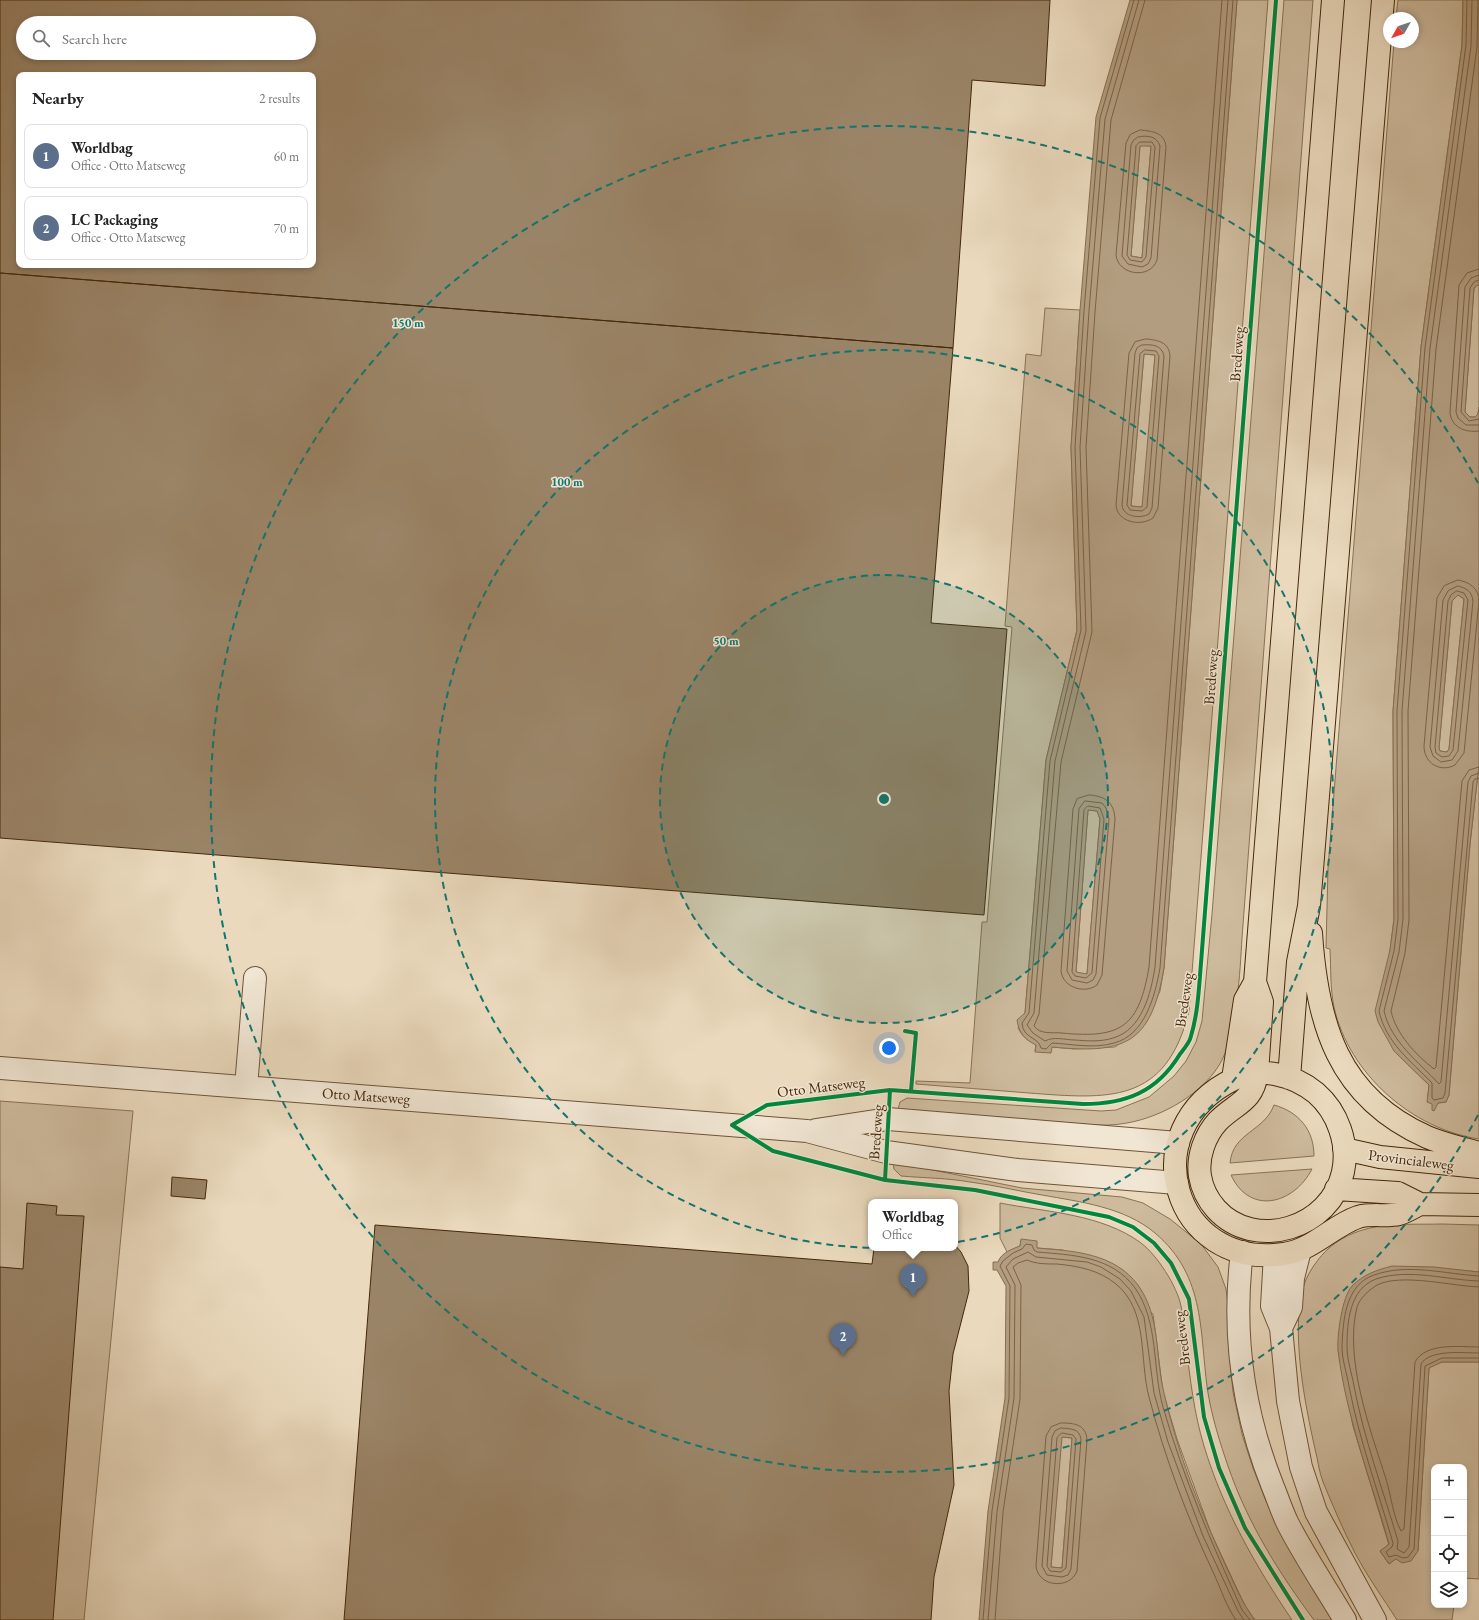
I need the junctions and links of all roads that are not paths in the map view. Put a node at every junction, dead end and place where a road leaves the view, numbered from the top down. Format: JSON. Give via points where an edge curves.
{"nodes":[{"id":1,"x":1333,"y":0,"type":"edge"},
{"id":2,"x":1383,"y":0,"type":"edge"},
{"id":3,"x":1309,"y":906,"type":"junction"},
{"id":4,"x":255,"y":978,"type":"dead end"},
{"id":5,"x":1255,"y":982,"type":"junction"},
{"id":6,"x":0,"y":1068,"type":"edge"},
{"id":7,"x":1257,"y":1073,"type":"junction"},
{"id":8,"x":1289,"y":1078,"type":"junction"},
{"id":9,"x":1233,"y":1080,"type":"junction"},
{"id":10,"x":246,"y":1087,"type":"junction"},
{"id":11,"x":807,"y":1131,"type":"junction"},
{"id":12,"x":1178,"y":1144,"type":"junction"},
{"id":13,"x":1344,"y":1149,"type":"junction"},
{"id":14,"x":1479,"y":1153,"type":"edge"},
{"id":15,"x":1479,"y":1167,"type":"edge"},
{"id":16,"x":1177,"y":1183,"type":"junction"},
{"id":17,"x":1202,"y":1185,"type":"junction"},
{"id":18,"x":1336,"y":1189,"type":"junction"},
{"id":19,"x":1420,"y":1204,"type":"junction"},
{"id":20,"x":1479,"y":1205,"type":"edge"},
{"id":21,"x":1278,"y":1231,"type":"junction"},
{"id":22,"x":1300,"y":1250,"type":"junction"},
{"id":23,"x":1242,"y":1252,"type":"junction"},
{"id":24,"x":1275,"y":1255,"type":"junction"},
{"id":25,"x":1281,"y":1328,"type":"junction"},
{"id":26,"x":1345,"y":1620,"type":"edge"},
{"id":27,"x":1375,"y":1620,"type":"edge"}],
"edges":[{"from":1,"to":5,"type":"main road"},
{"from":2,"to":3,"type":"main road"},
{"from":3,"to":8,"type":"main road","via":[[1298,962]]},
{"from":3,"to":14,"type":"main road","via":[[1319,1005],[1332,1044],[1352,1079],[1380,1109],[1402,1124],[1442,1142]]},
{"from":4,"to":10,"type":"street"},
{"from":5,"to":7,"type":"main road","via":[[1262,1002]]},
{"from":5,"to":9,"type":"main road","via":[[1245,1000]]},
{"from":6,"to":10,"type":"street","name":"Otto Matseweg"},
{"from":7,"to":8,"type":"main road"},
{"from":7,"to":9,"type":"main road"},
{"from":7,"to":17,"type":"main road","via":[[1254,1089],[1219,1121],[1206,1140],[1200,1163]]},
{"from":8,"to":13,"type":"main road","via":[[1305,1085],[1328,1106],[1343,1135]]},
{"from":9,"to":12,"type":"main road","via":[[1215,1089],[1195,1108],[1183,1128]]},
{"from":10,"to":11,"type":"street","name":"Otto Matseweg"},
{"from":11,"to":12,"type":"street","name":"Otto Matseweg","via":[[888,1119]]},
{"from":11,"to":16,"type":"street","name":"Otto Matseweg","via":[[886,1152],[1018,1170]]},
{"from":12,"to":16,"type":"main road","via":[[1175,1157]]},
{"from":13,"to":15,"type":"main road","name":"Provincialeweg","via":[[1380,1157]]},
{"from":13,"to":18,"type":"main road","via":[[1344,1170]]},
{"from":16,"to":17,"type":"main road"},
{"from":16,"to":23,"type":"main road","via":[[1187,1212],[1199,1228],[1215,1240]]},
{"from":17,"to":21,"type":"main road","via":[[1211,1203],[1232,1222],[1254,1231]]},
{"from":18,"to":19,"type":"main road","via":[[1398,1192]]},
{"from":18,"to":21,"type":"main road","via":[[1328,1202],[1312,1217]]},
{"from":19,"to":20,"type":"main road"},
{"from":19,"to":22,"type":"main road","via":[[1400,1214],[1361,1216]]},
{"from":21,"to":24,"type":"main road"},
{"from":22,"to":24,"type":"main road"},
{"from":22,"to":25,"type":"street","via":[[1293,1278],[1291,1307]]},
{"from":23,"to":24,"type":"main road"},
{"from":23,"to":26,"type":"street","via":[[1239,1303],[1241,1359],[1243,1383],[1255,1436],[1287,1522]]},
{"from":24,"to":25,"type":"street","via":[[1272,1306]]},
{"from":25,"to":27,"type":"street","via":[[1288,1401],[1301,1467],[1316,1512]]}]}
